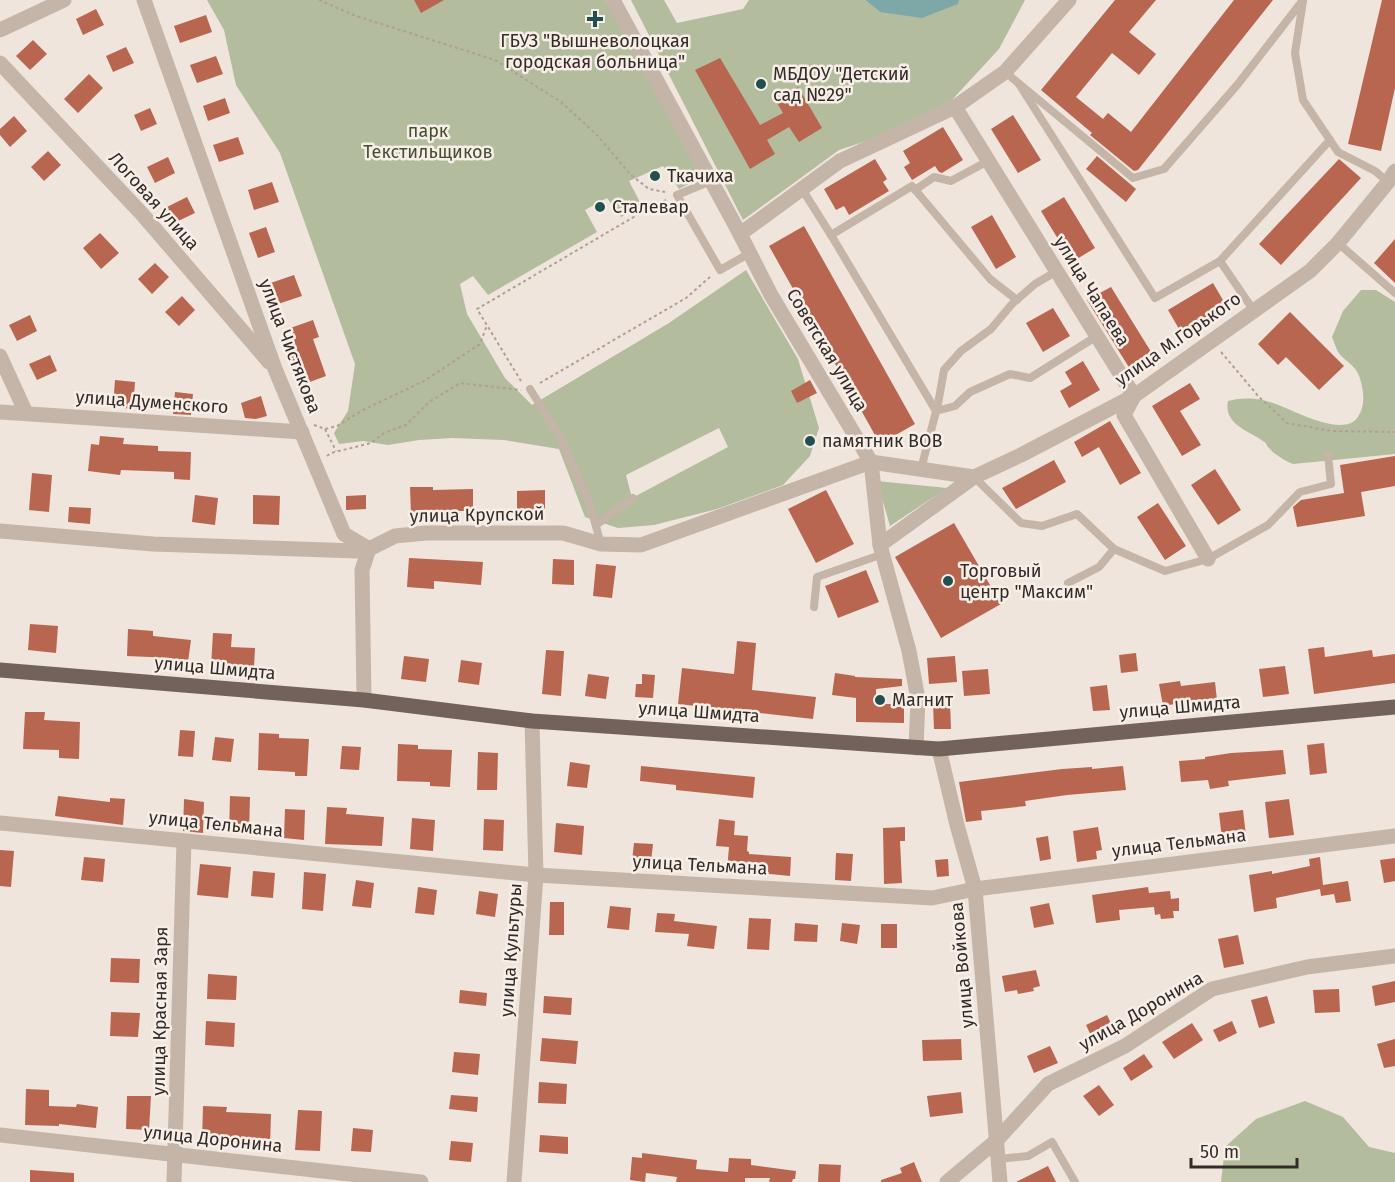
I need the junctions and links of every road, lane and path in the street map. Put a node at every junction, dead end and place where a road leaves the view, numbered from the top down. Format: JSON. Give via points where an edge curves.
{"nodes":[{"id":1,"x":64,"y":0,"type":"edge"},
{"id":2,"x":144,"y":0,"type":"edge"},
{"id":3,"x":319,"y":0,"type":"edge"},
{"id":4,"x":613,"y":0,"type":"edge"},
{"id":5,"x":1069,"y":0,"type":"edge"},
{"id":6,"x":1303,"y":0,"type":"edge"},
{"id":7,"x":0,"y":30,"type":"edge"},
{"id":8,"x":0,"y":63,"type":"edge"},
{"id":9,"x":1005,"y":72,"type":"junction"},
{"id":10,"x":1019,"y":84,"type":"junction"},
{"id":11,"x":955,"y":108,"type":"junction"},
{"id":12,"x":1330,"y":140,"type":"junction"},
{"id":13,"x":988,"y":161,"type":"junction"},
{"id":14,"x":1392,"y":176,"type":"edge"},
{"id":15,"x":711,"y":181,"type":"junction"},
{"id":16,"x":802,"y":189,"type":"junction"},
{"id":17,"x":915,"y":190,"type":"junction"},
{"id":18,"x":677,"y":195,"type":"junction"},
{"id":19,"x":740,"y":234,"type":"junction"},
{"id":20,"x":831,"y":235,"type":"junction"},
{"id":21,"x":1338,"y":243,"type":"junction"},
{"id":22,"x":750,"y":253,"type":"junction"},
{"id":23,"x":1220,"y":261,"type":"junction"},
{"id":24,"x":720,"y":270,"type":"junction"},
{"id":25,"x":1057,"y":271,"type":"junction"},
{"id":26,"x":1395,"y":293,"type":"edge"},
{"id":27,"x":1017,"y":300,"type":"junction"},
{"id":28,"x":1254,"y":310,"type":"junction"},
{"id":29,"x":487,"y":325,"type":"junction"},
{"id":30,"x":1097,"y":336,"type":"junction"},
{"id":31,"x":1212,"y":340,"type":"junction"},
{"id":32,"x":0,"y":357,"type":"edge"},
{"id":33,"x":275,"y":369,"type":"junction"},
{"id":34,"x":530,"y":389,"type":"joint"},
{"id":35,"x":1134,"y":396,"type":"junction"},
{"id":36,"x":936,"y":411,"type":"junction"},
{"id":37,"x":0,"y":412,"type":"edge"},
{"id":38,"x":26,"y":414,"type":"junction"},
{"id":39,"x":300,"y":425,"type":"junction"},
{"id":40,"x":326,"y":429,"type":"junction"},
{"id":41,"x":1395,"y":432,"type":"edge"},
{"id":42,"x":337,"y":452,"type":"junction"},
{"id":43,"x":1328,"y":455,"type":"dead end"},
{"id":44,"x":871,"y":462,"type":"junction"},
{"id":45,"x":317,"y":465,"type":"junction"},
{"id":46,"x":921,"y":469,"type":"junction"},
{"id":47,"x":974,"y":477,"type":"junction"},
{"id":48,"x":633,"y":498,"type":"dead end"},
{"id":49,"x":596,"y":525,"type":"junction"},
{"id":50,"x":0,"y":531,"type":"edge"},
{"id":51,"x":601,"y":544,"type":"junction"},
{"id":52,"x":369,"y":549,"type":"junction"},
{"id":53,"x":882,"y":549,"type":"junction"},
{"id":54,"x":1114,"y":549,"type":"junction"},
{"id":55,"x":1208,"y":559,"type":"junction"},
{"id":56,"x":1068,"y":583,"type":"dead end"},
{"id":57,"x":814,"y":607,"type":"dead end"},
{"id":58,"x":0,"y":670,"type":"edge"},
{"id":59,"x":364,"y":700,"type":"junction"},
{"id":60,"x":1395,"y":707,"type":"edge"},
{"id":61,"x":532,"y":721,"type":"junction"},
{"id":62,"x":916,"y":748,"type":"junction"},
{"id":63,"x":939,"y":749,"type":"junction"},
{"id":64,"x":0,"y":823,"type":"edge"},
{"id":65,"x":1395,"y":836,"type":"edge"},
{"id":66,"x":183,"y":841,"type":"junction"},
{"id":67,"x":536,"y":875,"type":"junction"},
{"id":68,"x":975,"y":889,"type":"junction"},
{"id":69,"x":1395,"y":956,"type":"edge"},
{"id":70,"x":0,"y":1135,"type":"edge"},
{"id":71,"x":996,"y":1141,"type":"junction"},
{"id":72,"x":176,"y":1155,"type":"junction"},
{"id":73,"x":998,"y":1159,"type":"junction"},
{"id":74,"x":174,"y":1182,"type":"edge"},
{"id":75,"x":422,"y":1182,"type":"edge"},
{"id":76,"x":514,"y":1182,"type":"edge"},
{"id":77,"x":947,"y":1182,"type":"edge"},
{"id":78,"x":1000,"y":1182,"type":"edge"},
{"id":79,"x":1075,"y":1182,"type":"edge"}],
"edges":[{"from":1,"to":7,"type":"street"},
{"from":2,"to":33,"type":"street","name":"улица Чистякова"},
{"from":3,"to":18,"type":"path","via":[[356,16],[495,60],[561,102],[597,135],[631,175],[650,189]]},
{"from":4,"to":15,"type":"street","name":"Советская улица"},
{"from":5,"to":9,"type":"street"},
{"from":6,"to":10,"type":"lane","via":[[1238,84],[1164,169],[1133,178]]},
{"from":6,"to":12,"type":"lane","via":[[1295,53],[1303,100]]},
{"from":8,"to":33,"type":"street","name":"Логовая улица","via":[[142,214]]},
{"from":9,"to":10,"type":"lane"},
{"from":9,"to":11,"type":"street"},
{"from":10,"to":23,"type":"lane","via":[[1155,298]]},
{"from":11,"to":13,"type":"street","name":"улица Чапаева"},
{"from":11,"to":16,"type":"street","via":[[840,161]]},
{"from":12,"to":14,"type":"lane","via":[[1338,152]]},
{"from":12,"to":23,"type":"lane"},
{"from":13,"to":17,"type":"lane","via":[[951,181],[934,177]]},
{"from":13,"to":25,"type":"street","name":"улица Чапаева"},
{"from":14,"to":21,"type":"street","name":"улица М.Горького"},
{"from":15,"to":18,"type":"lane"},
{"from":15,"to":19,"type":"street","name":"Советская улица"},
{"from":16,"to":19,"type":"street"},
{"from":16,"to":20,"type":"lane"},
{"from":17,"to":20,"type":"lane","via":[[912,186]]},
{"from":17,"to":27,"type":"lane","via":[[990,279]]},
{"from":18,"to":24,"type":"lane"},
{"from":18,"to":29,"type":"path","via":[[477,309]]},
{"from":19,"to":22,"type":"street","name":"Советская улица"},
{"from":20,"to":36,"type":"lane"},
{"from":21,"to":26,"type":"lane"},
{"from":21,"to":28,"type":"street","name":"улица М.Горького","via":[[1311,271]]},
{"from":22,"to":24,"type":"lane"},
{"from":22,"to":44,"type":"street","name":"Советская улица","via":[[771,296]]},
{"from":23,"to":28,"type":"lane"},
{"from":24,"to":34,"type":"path","via":[[686,298]]},
{"from":25,"to":27,"type":"lane"},
{"from":25,"to":30,"type":"street","name":"улица Чапаева"},
{"from":27,"to":36,"type":"lane","via":[[944,370]]},
{"from":28,"to":31,"type":"street","name":"улица М.Горького"},
{"from":29,"to":40,"type":"path","via":[[480,344],[462,357],[424,381]]},
{"from":29,"to":42,"type":"path","via":[[527,391],[460,383],[429,402],[406,424],[371,442]]},
{"from":30,"to":35,"type":"street","name":"улица Чапаева"},
{"from":30,"to":36,"type":"lane","via":[[1030,378],[1010,375],[970,392],[955,406]]},
{"from":31,"to":35,"type":"street","name":"улица М.Горького"},
{"from":31,"to":41,"type":"path","via":[[1259,397],[1287,423],[1331,431]]},
{"from":32,"to":38,"type":"street"},
{"from":33,"to":39,"type":"street","name":"улица Чистякова"},
{"from":34,"to":49,"type":"lane","via":[[560,437]]},
{"from":35,"to":47,"type":"street","name":"улица М.Горького"},
{"from":35,"to":55,"type":"street","via":[[1124,415]]},
{"from":36,"to":46,"type":"lane"},
{"from":37,"to":38,"type":"street","name":"улица Думенского"},
{"from":38,"to":39,"type":"street","name":"улица Думенского"},
{"from":39,"to":40,"type":"path"},
{"from":39,"to":45,"type":"street","name":"улица Чистякова"},
{"from":40,"to":42,"type":"path"},
{"from":42,"to":45,"type":"path"},
{"from":43,"to":55,"type":"lane","via":[[1330,484],[1300,492],[1268,525]]},
{"from":44,"to":46,"type":"street"},
{"from":44,"to":51,"type":"street","name":"улица Крупской","via":[[641,545]]},
{"from":44,"to":53,"type":"street","name":"Советская улица"},
{"from":45,"to":52,"type":"street","name":"улица Чистякова","via":[[344,534]]},
{"from":46,"to":47,"type":"street"},
{"from":47,"to":53,"type":"street","name":"улица М.Горького"},
{"from":47,"to":54,"type":"lane","via":[[1021,523],[1042,526],[1077,514]]},
{"from":48,"to":49,"type":"lane"},
{"from":49,"to":51,"type":"lane"},
{"from":50,"to":52,"type":"street","name":"улица Крупской","via":[[153,544]]},
{"from":51,"to":52,"type":"street","name":"улица Крупской","via":[[563,533],[426,533],[395,536]]},
{"from":52,"to":59,"type":"street","via":[[362,570]]},
{"from":53,"to":57,"type":"lane","via":[[817,578]]},
{"from":53,"to":62,"type":"street","name":"Советская улица","via":[[918,699]]},
{"from":54,"to":55,"type":"lane","via":[[1165,572]]},
{"from":54,"to":56,"type":"lane","via":[[1100,567]]},
{"from":58,"to":59,"type":"main road","name":"улица Шмидта"},
{"from":59,"to":61,"type":"main road","name":"улица Шмидта"},
{"from":60,"to":63,"type":"main road","name":"улица Шмидта"},
{"from":61,"to":62,"type":"main road","name":"улица Шмидта"},
{"from":61,"to":67,"type":"street","name":"улица Культуры"},
{"from":62,"to":63,"type":"main road","name":"улица Шмидта"},
{"from":63,"to":68,"type":"street","name":"улица Войкова"},
{"from":64,"to":66,"type":"street","name":"улица Тельмана"},
{"from":65,"to":68,"type":"street","name":"улица Тельмана"},
{"from":66,"to":67,"type":"street","name":"улица Тельмана"},
{"from":66,"to":72,"type":"street","name":"улица Красная Заря"},
{"from":67,"to":68,"type":"street","name":"улица Тельмана","via":[[932,898]]},
{"from":67,"to":76,"type":"street","name":"улица Культуры"},
{"from":68,"to":71,"type":"street","name":"улица Войкова"},
{"from":69,"to":71,"type":"street","name":"улица Доронина","via":[[1307,967],[1212,989],[1125,1046],[1048,1084]]},
{"from":70,"to":72,"type":"street","name":"улица Доронина"},
{"from":71,"to":73,"type":"street","name":"улица Войкова"},
{"from":71,"to":77,"type":"street","name":"улица Доронина"},
{"from":72,"to":74,"type":"street","name":"улица Красная Заря"},
{"from":72,"to":75,"type":"street","name":"улица Доронина"},
{"from":73,"to":78,"type":"street","name":"улица Войкова"},
{"from":73,"to":79,"type":"lane","via":[[1028,1156],[1052,1142]]}]}
